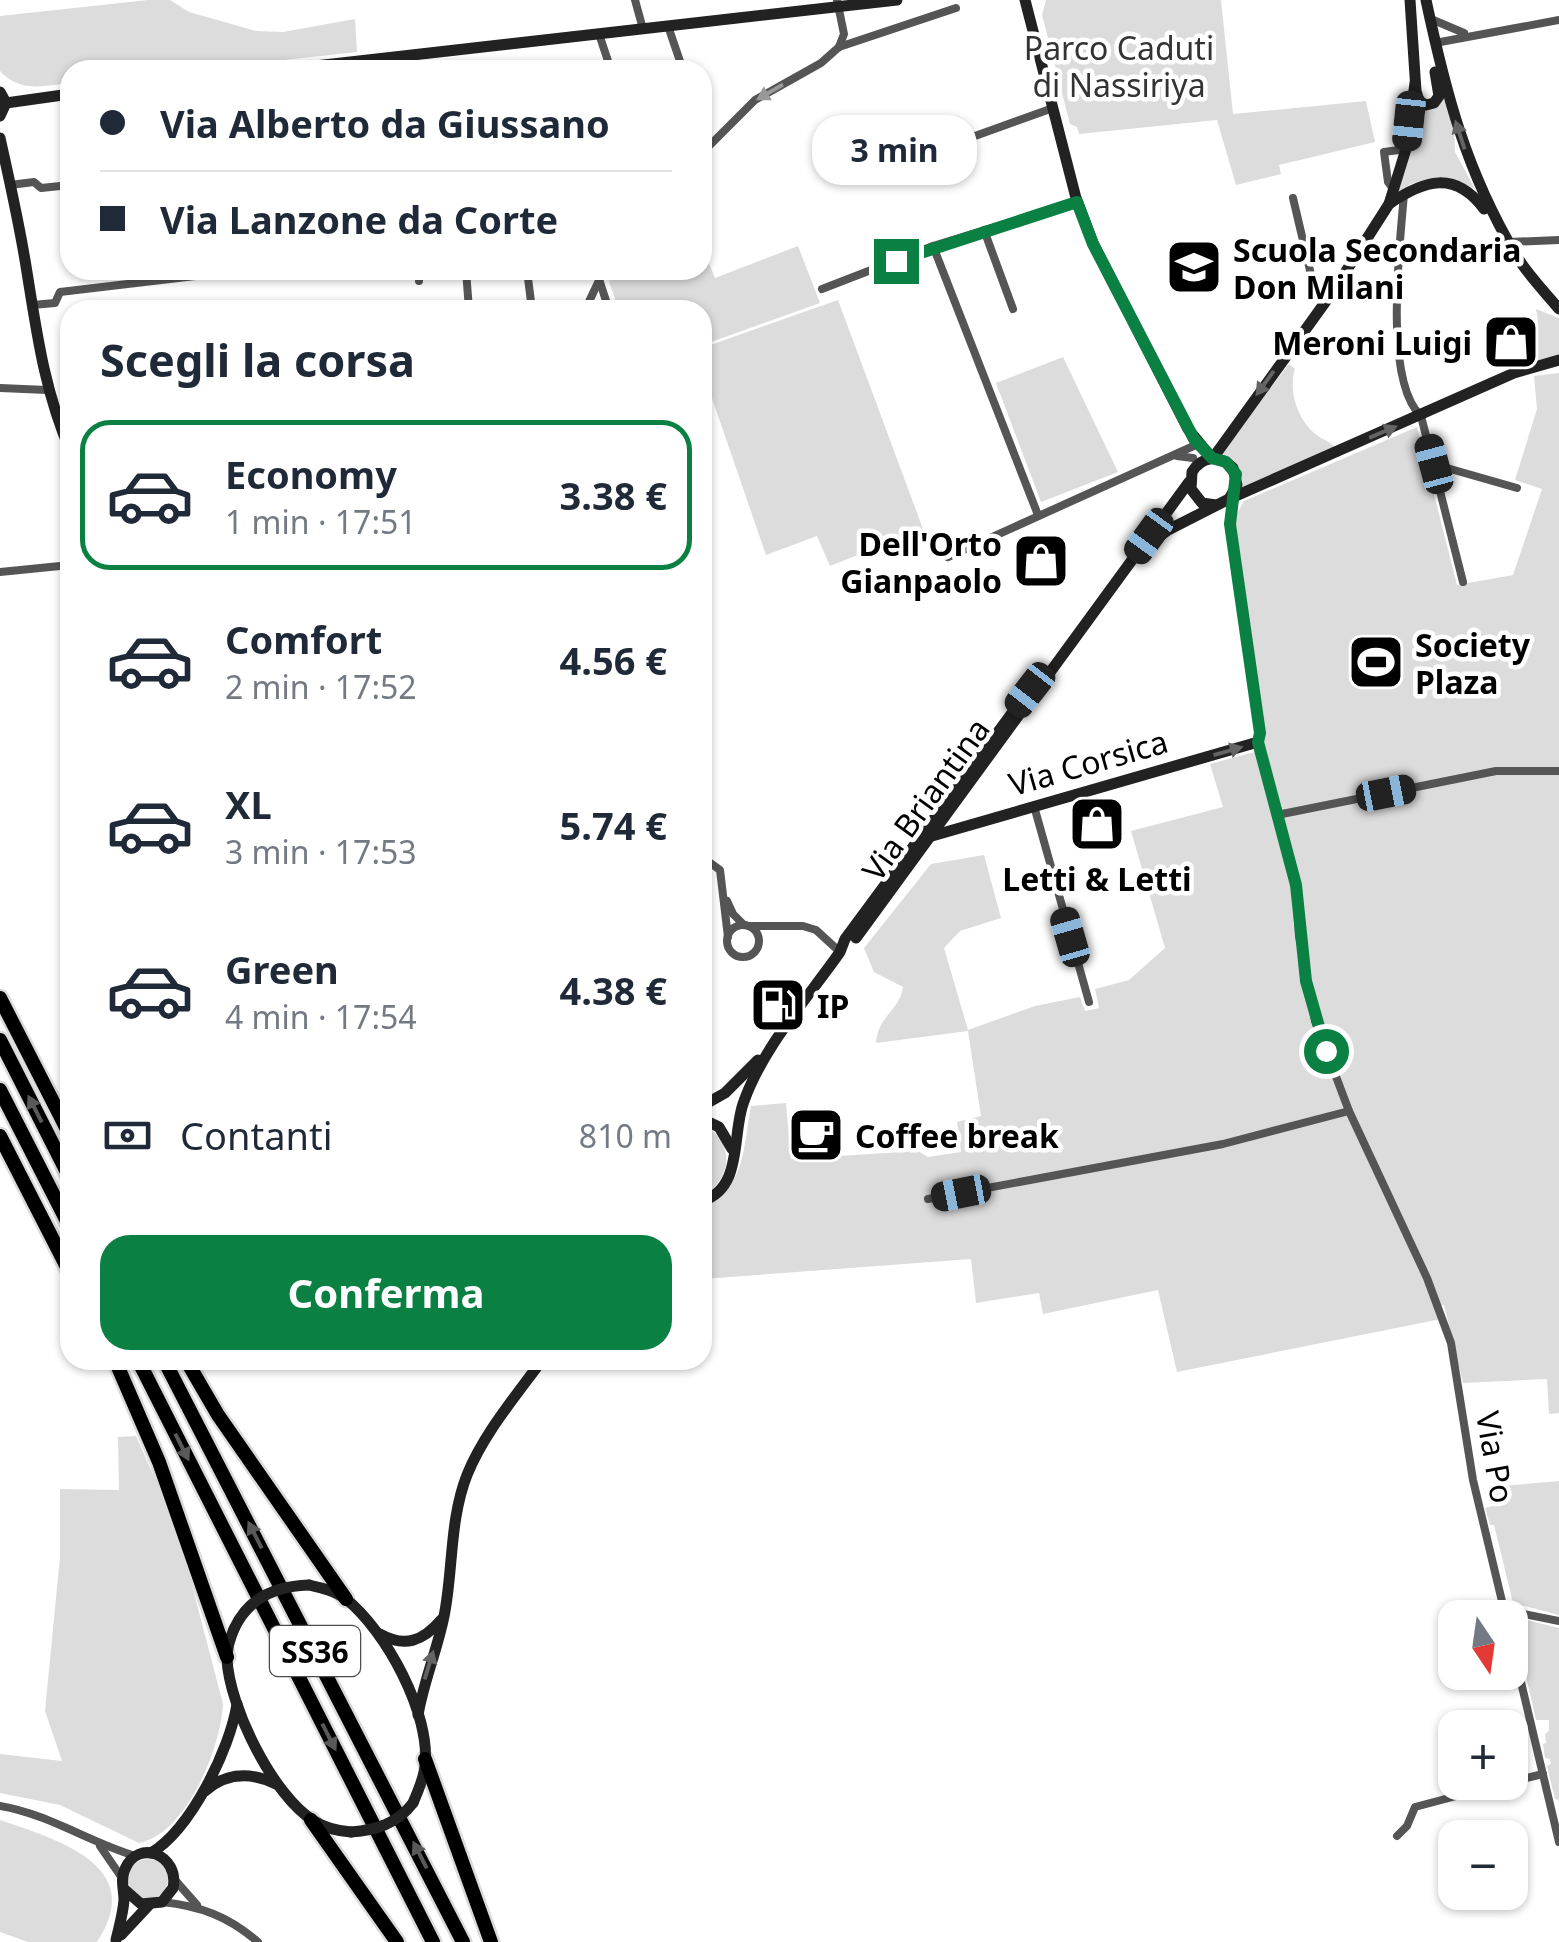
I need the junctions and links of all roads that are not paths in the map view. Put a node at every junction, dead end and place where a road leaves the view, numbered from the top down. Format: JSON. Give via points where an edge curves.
{"nodes":[{"id":1,"x":635,"y":0,"type":"edge"},
{"id":2,"x":898,"y":0,"type":"edge"},
{"id":3,"x":1025,"y":0,"type":"edge"},
{"id":4,"x":1410,"y":0,"type":"edge"},
{"id":5,"x":1426,"y":0,"type":"edge"},
{"id":6,"x":838,"y":3,"type":"edge"},
{"id":7,"x":956,"y":8,"type":"dead end"},
{"id":8,"x":1430,"y":18,"type":"junction"},
{"id":9,"x":1559,"y":20,"type":"edge"},
{"id":10,"x":668,"y":26,"type":"junction"},
{"id":11,"x":643,"y":29,"type":"junction"},
{"id":12,"x":599,"y":34,"type":"junction"},
{"id":13,"x":1468,"y":34,"type":"junction"},
{"id":14,"x":1435,"y":42,"type":"junction"},
{"id":15,"x":839,"y":47,"type":"junction"},
{"id":16,"x":393,"y":60,"type":"edge"},
{"id":17,"x":608,"y":60,"type":"edge"},
{"id":18,"x":680,"y":60,"type":"edge"},
{"id":19,"x":1415,"y":83,"type":"junction"},
{"id":20,"x":60,"y":94,"type":"edge"},
{"id":21,"x":3,"y":97,"type":"edge"},
{"id":22,"x":1053,"y":108,"type":"junction"},
{"id":23,"x":0,"y":116,"type":"edge"},
{"id":24,"x":0,"y":138,"type":"edge"},
{"id":25,"x":712,"y":143,"type":"edge"},
{"id":26,"x":1406,"y":149,"type":"junction"},
{"id":27,"x":902,"y":162,"type":"dead end"},
{"id":28,"x":10,"y":185,"type":"junction"},
{"id":29,"x":60,"y":186,"type":"edge"},
{"id":30,"x":1399,"y":192,"type":"junction"},
{"id":31,"x":1293,"y":198,"type":"dead end"},
{"id":32,"x":1077,"y":202,"type":"junction"},
{"id":33,"x":984,"y":230,"type":"junction"},
{"id":34,"x":1559,"y":240,"type":"edge"},
{"id":35,"x":1509,"y":242,"type":"junction"},
{"id":36,"x":932,"y":246,"type":"junction"},
{"id":37,"x":1518,"y":258,"type":"junction"},
{"id":38,"x":165,"y":280,"type":"edge"},
{"id":39,"x":599,"y":282,"type":"joint"},
{"id":40,"x":822,"y":289,"type":"dead end"},
{"id":41,"x":590,"y":300,"type":"edge"},
{"id":42,"x":606,"y":300,"type":"edge"},
{"id":43,"x":1320,"y":300,"type":"junction"},
{"id":44,"x":32,"y":306,"type":"junction"},
{"id":45,"x":1014,"y":309,"type":"dead end"},
{"id":46,"x":1559,"y":310,"type":"edge"},
{"id":47,"x":1558,"y":361,"type":"edge"},
{"id":48,"x":0,"y":388,"type":"edge"},
{"id":49,"x":47,"y":390,"type":"junction"},
{"id":50,"x":1421,"y":416,"type":"junction"},
{"id":51,"x":60,"y":424,"type":"edge"},
{"id":52,"x":1227,"y":435,"type":"junction"},
{"id":53,"x":1194,"y":454,"type":"junction"},
{"id":54,"x":1212,"y":458,"type":"junction"},
{"id":55,"x":1434,"y":464,"type":"junction"},
{"id":56,"x":1190,"y":482,"type":"junction"},
{"id":57,"x":1517,"y":488,"type":"dead end"},
{"id":58,"x":1229,"y":498,"type":"junction"},
{"id":59,"x":1038,"y":514,"type":"junction"},
{"id":60,"x":1135,"y":556,"type":"junction"},
{"id":61,"x":948,"y":558,"type":"dead end"},
{"id":62,"x":60,"y":566,"type":"edge"},
{"id":63,"x":0,"y":572,"type":"edge"},
{"id":64,"x":1463,"y":582,"type":"dead end"},
{"id":65,"x":1048,"y":674,"type":"junction"},
{"id":66,"x":1258,"y":742,"type":"junction"},
{"id":67,"x":1559,"y":772,"type":"edge"},
{"id":68,"x":1034,"y":806,"type":"junction"},
{"id":69,"x":1277,"y":815,"type":"junction"},
{"id":70,"x":932,"y":836,"type":"junction"},
{"id":71,"x":712,"y":864,"type":"edge"},
{"id":72,"x":725,"y":896,"type":"junction"},
{"id":73,"x":746,"y":926,"type":"junction"},
{"id":74,"x":781,"y":927,"type":"junction"},
{"id":75,"x":728,"y":938,"type":"junction"},
{"id":76,"x":759,"y":943,"type":"junction"},
{"id":77,"x":840,"y":952,"type":"junction"},
{"id":78,"x":0,"y":998,"type":"edge"},
{"id":79,"x":1089,"y":1002,"type":"dead end"},
{"id":80,"x":0,"y":1040,"type":"edge"},
{"id":81,"x":772,"y":1046,"type":"junction"},
{"id":82,"x":0,"y":1090,"type":"edge"},
{"id":83,"x":712,"y":1100,"type":"edge"},
{"id":84,"x":1349,"y":1111,"type":"junction"},
{"id":85,"x":60,"y":1115,"type":"edge"},
{"id":86,"x":712,"y":1124,"type":"edge"},
{"id":87,"x":0,"y":1136,"type":"edge"},
{"id":88,"x":734,"y":1154,"type":"junction"},
{"id":89,"x":60,"y":1158,"type":"edge"},
{"id":90,"x":712,"y":1197,"type":"edge"},
{"id":91,"x":928,"y":1200,"type":"dead end"},
{"id":92,"x":60,"y":1207,"type":"edge"},
{"id":93,"x":60,"y":1254,"type":"edge"},
{"id":94,"x":118,"y":1370,"type":"edge"},
{"id":95,"x":143,"y":1370,"type":"edge"},
{"id":96,"x":169,"y":1370,"type":"edge"},
{"id":97,"x":192,"y":1370,"type":"edge"},
{"id":98,"x":535,"y":1370,"type":"edge"},
{"id":99,"x":346,"y":1600,"type":"junction"},
{"id":100,"x":1502,"y":1600,"type":"edge"},
{"id":101,"x":444,"y":1617,"type":"junction"},
{"id":102,"x":1528,"y":1617,"type":"edge"},
{"id":103,"x":1559,"y":1622,"type":"edge"},
{"id":104,"x":374,"y":1630,"type":"junction"},
{"id":105,"x":227,"y":1656,"type":"junction"},
{"id":106,"x":1523,"y":1690,"type":"edge"},
{"id":107,"x":238,"y":1702,"type":"junction"},
{"id":108,"x":418,"y":1714,"type":"junction"},
{"id":109,"x":426,"y":1758,"type":"junction"},
{"id":110,"x":1543,"y":1774,"type":"junction"},
{"id":111,"x":1528,"y":1778,"type":"edge"},
{"id":112,"x":280,"y":1786,"type":"junction"},
{"id":113,"x":198,"y":1797,"type":"junction"},
{"id":114,"x":1442,"y":1800,"type":"edge"},
{"id":115,"x":0,"y":1806,"type":"edge"},
{"id":116,"x":311,"y":1820,"type":"junction"},
{"id":117,"x":180,"y":1826,"type":"junction"},
{"id":118,"x":1398,"y":1836,"type":"dead end"},
{"id":119,"x":1559,"y":1842,"type":"edge"},
{"id":120,"x":100,"y":1846,"type":"junction"},
{"id":121,"x":151,"y":1853,"type":"junction"},
{"id":122,"x":135,"y":1856,"type":"junction"},
{"id":123,"x":173,"y":1874,"type":"junction"},
{"id":124,"x":123,"y":1883,"type":"junction"},
{"id":125,"x":156,"y":1904,"type":"junction"},
{"id":126,"x":197,"y":1905,"type":"junction"},
{"id":127,"x":116,"y":1941,"type":"edge"},
{"id":128,"x":258,"y":1942,"type":"edge"},
{"id":129,"x":397,"y":1942,"type":"edge"},
{"id":130,"x":433,"y":1942,"type":"edge"},
{"id":131,"x":464,"y":1942,"type":"edge"},
{"id":132,"x":491,"y":1942,"type":"edge"}],
"edges":[{"from":1,"to":11,"type":"street"},
{"from":2,"to":6,"type":"main road"},
{"from":3,"to":22,"type":"main road"},
{"from":4,"to":19,"type":"main road"},
{"from":5,"to":8,"type":"main road"},
{"from":6,"to":10,"type":"main road"},
{"from":6,"to":15,"type":"street","via":[[844,34]]},
{"from":7,"to":15,"type":"street"},
{"from":8,"to":13,"type":"street"},
{"from":8,"to":14,"type":"main road"},
{"from":9,"to":13,"type":"street"},
{"from":10,"to":11,"type":"main road"},
{"from":10,"to":18,"type":"street"},
{"from":11,"to":12,"type":"main road"},
{"from":12,"to":16,"type":"main road"},
{"from":12,"to":17,"type":"street"},
{"from":13,"to":14,"type":"street"},
{"from":14,"to":19,"type":"main road","via":[[1437,100],[1419,101]]},
{"from":35,"to":14,"type":"main road","one_way":true,"via":[[1470,166]]},
{"from":15,"to":25,"type":"street","one_way":true,"via":[[755,100]]},
{"from":19,"to":26,"type":"main road"},
{"from":20,"to":21,"type":"main road"},
{"from":21,"to":23,"type":"main road"},
{"from":22,"to":27,"type":"street"},
{"from":22,"to":32,"type":"main road"},
{"from":24,"to":28,"type":"main road"},
{"from":26,"to":30,"type":"main road"},
{"from":26,"to":30,"type":"street","via":[[1384,152],[1388,182]]},
{"from":28,"to":29,"type":"street"},
{"from":28,"to":44,"type":"main road"},
{"from":30,"to":37,"type":"main road","via":[[1435,182],[1468,190]]},
{"from":30,"to":43,"type":"main road"},
{"from":30,"to":50,"type":"street","via":[[1397,328],[1412,407]]},
{"from":31,"to":43,"type":"street"},
{"from":32,"to":33,"type":"street"},
{"from":32,"to":53,"type":"main road"},
{"from":33,"to":36,"type":"street"},
{"from":33,"to":45,"type":"street"},
{"from":34,"to":35,"type":"street"},
{"from":35,"to":37,"type":"main road"},
{"from":36,"to":40,"type":"street"},
{"from":36,"to":59,"type":"street"},
{"from":37,"to":46,"type":"main road"},
{"from":38,"to":44,"type":"street","via":[[60,292],[55,303]]},
{"from":39,"to":41,"type":"street"},
{"from":39,"to":42,"type":"street"},
{"from":43,"to":52,"type":"main road","one_way":true},
{"from":44,"to":49,"type":"main road"},
{"from":47,"to":50,"type":"main road","name":"Via Briantina","via":[[1514,373]]},
{"from":48,"to":49,"type":"street"},
{"from":49,"to":51,"type":"main road"},
{"from":50,"to":55,"type":"street"},
{"from":58,"to":50,"type":"main road","name":"Via Briantina","one_way":true},
{"from":52,"to":53,"type":"main road"},
{"from":52,"to":54,"type":"main road"},
{"from":53,"to":54,"type":"main road"},
{"from":53,"to":54,"type":"main road"},
{"from":53,"to":56,"type":"main road"},
{"from":53,"to":59,"type":"street","via":[[1172,456]]},
{"from":54,"to":58,"type":"main road","via":[[1232,468],[1237,480]]},
{"from":55,"to":57,"type":"street"},
{"from":55,"to":64,"type":"street"},
{"from":56,"to":58,"type":"main road","via":[[1207,504]]},
{"from":56,"to":60,"type":"main road","name":"Via Briantina"},
{"from":58,"to":60,"type":"main road","name":"Via Briantina"},
{"from":58,"to":66,"type":"street","name":"Via Po"},
{"from":59,"to":61,"type":"street"},
{"from":60,"to":65,"type":"main road","name":"Via Briantina"},
{"from":62,"to":63,"type":"street"},
{"from":65,"to":70,"type":"main road","name":"Via Briantina"},
{"from":65,"to":77,"type":"main road","name":"Via Briantina"},
{"from":68,"to":66,"type":"main road","name":"Via Corsica","one_way":true},
{"from":66,"to":69,"type":"street","name":"Via Po"},
{"from":67,"to":69,"type":"street","via":[[1496,772]]},
{"from":68,"to":70,"type":"main road","name":"Via Corsica"},
{"from":68,"to":79,"type":"street"},
{"from":69,"to":84,"type":"street","name":"Via Po","via":[[1296,885],[1315,1021]]},
{"from":70,"to":77,"type":"main road","name":"Via Briantina"},
{"from":71,"to":72,"type":"street","via":[[720,870]]},
{"from":72,"to":73,"type":"street"},
{"from":72,"to":75,"type":"street"},
{"from":73,"to":74,"type":"street"},
{"from":73,"to":75,"type":"street"},
{"from":73,"to":76,"type":"street"},
{"from":74,"to":76,"type":"street"},
{"from":74,"to":77,"type":"street","via":[[816,930]]},
{"from":75,"to":76,"type":"street","via":[[741,956]]},
{"from":77,"to":81,"type":"main road","name":"Via Briantina"},
{"from":78,"to":85,"type":"highway"},
{"from":89,"to":80,"type":"highway","one_way":true},
{"from":81,"to":83,"type":"main road","name":"Via Briantina"},
{"from":81,"to":88,"type":"main road","name":"Via Briantina","via":[[743,1102]]},
{"from":82,"to":92,"type":"highway"},
{"from":84,"to":91,"type":"street","via":[[1224,1144]]},
{"from":84,"to":100,"type":"street","name":"Via Po","via":[[1451,1343]]},
{"from":86,"to":88,"type":"main road"},
{"from":87,"to":93,"type":"highway"},
{"from":88,"to":90,"type":"main road","name":"Via Briantina","via":[[726,1184]]},
{"from":94,"to":105,"type":"highway","via":[[159,1462]]},
{"from":95,"to":130,"type":"highway","number":"SS36","one_way":true},
{"from":131,"to":96,"type":"highway","number":"SS36","one_way":true},
{"from":97,"to":99,"type":"highway"},
{"from":98,"to":101,"type":"main road","via":[[467,1476]]},
{"from":99,"to":104,"type":"main road"},
{"from":99,"to":105,"type":"main road","bridge":true,"via":[[309,1585],[261,1597],[243,1612]]},
{"from":101,"to":104,"type":"main road","via":[[410,1642]]},
{"from":108,"to":101,"type":"main road","one_way":true},
{"from":102,"to":103,"type":"street"},
{"from":104,"to":108,"type":"main road"},
{"from":105,"to":107,"type":"main road"},
{"from":106,"to":110,"type":"street"},
{"from":107,"to":112,"type":"main road"},
{"from":107,"to":113,"type":"main road","via":[[225,1748]]},
{"from":108,"to":109,"type":"main road"},
{"from":109,"to":116,"type":"main road","bridge":true,"via":[[413,1803],[381,1828],[350,1832]]},
{"from":109,"to":132,"type":"highway"},
{"from":110,"to":111,"type":"street"},
{"from":110,"to":119,"type":"street"},
{"from":112,"to":113,"type":"main road","via":[[232,1776]]},
{"from":112,"to":116,"type":"main road"},
{"from":113,"to":117,"type":"main road"},
{"from":114,"to":118,"type":"street","via":[[1415,1807]]},
{"from":115,"to":120,"type":"street"},
{"from":116,"to":129,"type":"highway"},
{"from":117,"to":121,"type":"main road"},
{"from":117,"to":123,"type":"main road"},
{"from":120,"to":122,"type":"street"},
{"from":120,"to":124,"type":"street"},
{"from":121,"to":122,"type":"main road"},
{"from":121,"to":123,"type":"main road","via":[[164,1858]]},
{"from":122,"to":124,"type":"main road"},
{"from":123,"to":125,"type":"main road","via":[[169,1896]]},
{"from":123,"to":126,"type":"street"},
{"from":124,"to":125,"type":"main road","via":[[134,1901]]},
{"from":124,"to":127,"type":"main road"},
{"from":125,"to":126,"type":"street"},
{"from":125,"to":127,"type":"main road"},
{"from":126,"to":128,"type":"street"}]}
